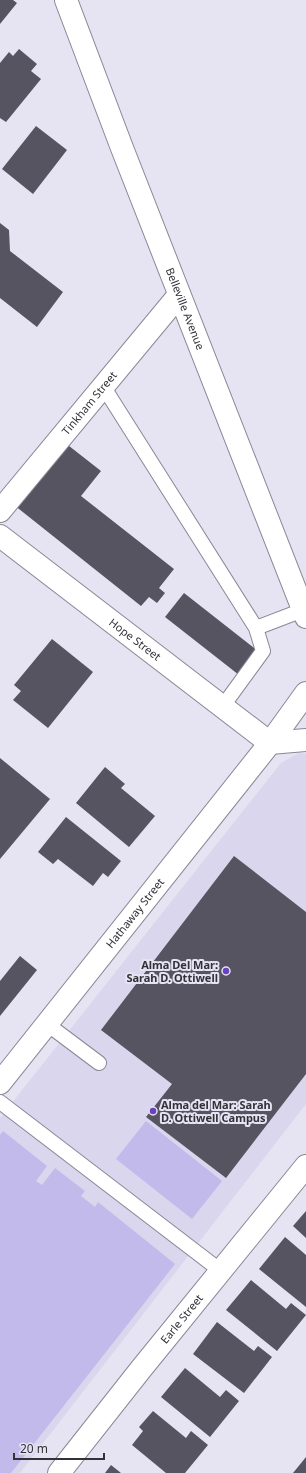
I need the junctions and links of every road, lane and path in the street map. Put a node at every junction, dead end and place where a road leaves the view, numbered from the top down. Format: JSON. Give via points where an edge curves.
{"nodes":[{"id":1,"x":66,"y":0,"type":"edge"},
{"id":2,"x":179,"y":295,"type":"junction"},
{"id":3,"x":103,"y":386,"type":"junction"},
{"id":4,"x":0,"y":511,"type":"edge"},
{"id":5,"x":1,"y":539,"type":"edge"},
{"id":6,"x":305,"y":614,"type":"edge"},
{"id":7,"x":256,"y":628,"type":"junction"},
{"id":8,"x":306,"y":693,"type":"edge"},
{"id":9,"x":223,"y":706,"type":"junction"},
{"id":10,"x":306,"y":740,"type":"edge"},
{"id":11,"x":270,"y":743,"type":"junction"},
{"id":12,"x":47,"y":1024,"type":"junction"},
{"id":13,"x":99,"y":1063,"type":"dead end"},
{"id":14,"x":0,"y":1083,"type":"edge"},
{"id":15,"x":0,"y":1102,"type":"edge"},
{"id":16,"x":306,"y":1166,"type":"edge"},
{"id":17,"x":221,"y":1271,"type":"junction"},
{"id":18,"x":59,"y":1473,"type":"edge"}],
"edges":[{"from":1,"to":2,"type":"street","name":"Belleville Avenue"},
{"from":2,"to":3,"type":"street","name":"Tinkham Street"},
{"from":2,"to":6,"type":"street","name":"Belleville Avenue"},
{"from":3,"to":4,"type":"street","name":"Tinkham Street"},
{"from":3,"to":7,"type":"lane"},
{"from":5,"to":9,"type":"street","name":"Hope Street"},
{"from":6,"to":7,"type":"lane"},
{"from":7,"to":9,"type":"lane","via":[[263,651]]},
{"from":8,"to":11,"type":"street","name":"Hathaway Street"},
{"from":9,"to":11,"type":"street","name":"Hope Street"},
{"from":10,"to":11,"type":"street"},
{"from":11,"to":12,"type":"street","name":"Hathaway Street"},
{"from":12,"to":13,"type":"lane"},
{"from":12,"to":14,"type":"street","name":"Hathaway Street"},
{"from":15,"to":17,"type":"lane"},
{"from":16,"to":17,"type":"street","name":"Earle Street"},
{"from":17,"to":18,"type":"street","name":"Earle Street"}]}
